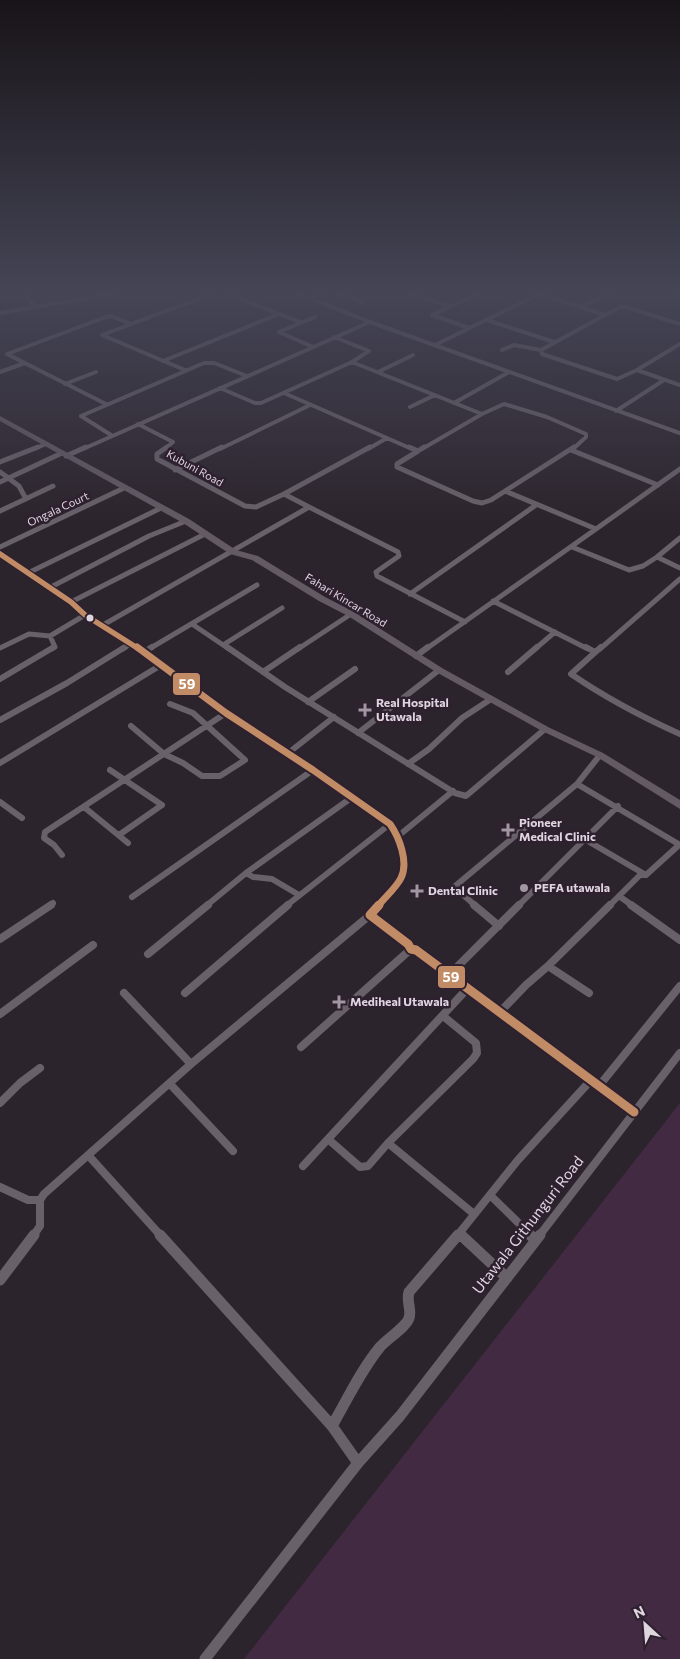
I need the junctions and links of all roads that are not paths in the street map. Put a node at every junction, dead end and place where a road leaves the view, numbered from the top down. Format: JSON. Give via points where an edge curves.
{"nodes":[{"id":1,"x":37,"y":369,"type":"edge"},
{"id":2,"x":231,"y":369,"type":"edge"},
{"id":3,"x":262,"y":369,"type":"edge"},
{"id":4,"x":336,"y":369,"type":"edge"},
{"id":5,"x":371,"y":369,"type":"edge"},
{"id":6,"x":383,"y":369,"type":"edge"},
{"id":7,"x":502,"y":369,"type":"edge"},
{"id":8,"x":588,"y":369,"type":"edge"},
{"id":9,"x":185,"y":370,"type":"edge"},
{"id":10,"x":638,"y":370,"type":"joint"},
{"id":11,"x":96,"y":372,"type":"dead end"},
{"id":12,"x":378,"y":372,"type":"junction"},
{"id":13,"x":509,"y":372,"type":"junction"},
{"id":14,"x":247,"y":376,"type":"junction"},
{"id":15,"x":664,"y":380,"type":"junction"},
{"id":16,"x":65,"y":384,"type":"junction"},
{"id":17,"x":680,"y":385,"type":"edge"},
{"id":18,"x":220,"y":388,"type":"junction"},
{"id":19,"x":284,"y":393,"type":"junction"},
{"id":20,"x":435,"y":395,"type":"junction"},
{"id":21,"x":454,"y":403,"type":"junction"},
{"id":22,"x":106,"y":404,"type":"junction"},
{"id":23,"x":310,"y":404,"type":"junction"},
{"id":24,"x":410,"y":407,"type":"dead end"},
{"id":25,"x":616,"y":411,"type":"junction"},
{"id":26,"x":482,"y":414,"type":"junction"},
{"id":27,"x":0,"y":418,"type":"edge"},
{"id":28,"x":138,"y":424,"type":"junction"},
{"id":29,"x":680,"y":433,"type":"edge"},
{"id":30,"x":111,"y":435,"type":"junction"},
{"id":31,"x":387,"y":438,"type":"junction"},
{"id":32,"x":46,"y":444,"type":"junction"},
{"id":33,"x":571,"y":450,"type":"junction"},
{"id":34,"x":418,"y":451,"type":"junction"},
{"id":35,"x":64,"y":455,"type":"junction"},
{"id":36,"x":0,"y":462,"type":"edge"},
{"id":37,"x":175,"y":470,"type":"junction"},
{"id":38,"x":679,"y":471,"type":"edge"},
{"id":39,"x":0,"y":472,"type":"edge"},
{"id":40,"x":9,"y":478,"type":"junction"},
{"id":41,"x":0,"y":482,"type":"edge"},
{"id":42,"x":658,"y":484,"type":"junction"},
{"id":43,"x":53,"y":486,"type":"dead end"},
{"id":44,"x":124,"y":488,"type":"junction"},
{"id":45,"x":505,"y":491,"type":"junction"},
{"id":46,"x":284,"y":494,"type":"junction"},
{"id":47,"x":26,"y":499,"type":"junction"},
{"id":48,"x":536,"y":505,"type":"junction"},
{"id":49,"x":161,"y":508,"type":"junction"},
{"id":50,"x":309,"y":508,"type":"junction"},
{"id":51,"x":0,"y":510,"type":"edge"},
{"id":52,"x":186,"y":521,"type":"junction"},
{"id":53,"x":596,"y":529,"type":"junction"},
{"id":54,"x":205,"y":534,"type":"junction"},
{"id":55,"x":680,"y":538,"type":"edge"},
{"id":56,"x":0,"y":547,"type":"edge"},
{"id":57,"x":572,"y":547,"type":"junction"},
{"id":58,"x":233,"y":552,"type":"junction"},
{"id":59,"x":0,"y":554,"type":"edge"},
{"id":60,"x":657,"y":557,"type":"junction"},
{"id":61,"x":680,"y":568,"type":"edge"},
{"id":62,"x":28,"y":573,"type":"junction"},
{"id":63,"x":680,"y":579,"type":"edge"},
{"id":64,"x":257,"y":585,"type":"dead end"},
{"id":65,"x":50,"y":588,"type":"junction"},
{"id":66,"x":410,"y":594,"type":"junction"},
{"id":67,"x":494,"y":601,"type":"junction"},
{"id":68,"x":71,"y":602,"type":"junction"},
{"id":69,"x":282,"y":608,"type":"dead end"},
{"id":70,"x":351,"y":614,"type":"junction"},
{"id":71,"x":85,"y":615,"type":"junction"},
{"id":72,"x":465,"y":622,"type":"junction"},
{"id":73,"x":192,"y":624,"type":"junction"},
{"id":74,"x":103,"y":625,"type":"junction"},
{"id":75,"x":556,"y":632,"type":"junction"},
{"id":76,"x":50,"y":636,"type":"junction"},
{"id":77,"x":132,"y":643,"type":"junction"},
{"id":78,"x":223,"y":644,"type":"junction"},
{"id":79,"x":0,"y":648,"type":"edge"},
{"id":80,"x":144,"y":652,"type":"junction"},
{"id":81,"x":595,"y":652,"type":"junction"},
{"id":82,"x":416,"y":656,"type":"junction"},
{"id":83,"x":161,"y":665,"type":"junction"},
{"id":84,"x":355,"y":669,"type":"dead end"},
{"id":85,"x":439,"y":670,"type":"junction"},
{"id":86,"x":263,"y":672,"type":"junction"},
{"id":87,"x":508,"y":672,"type":"dead end"},
{"id":88,"x":0,"y":679,"type":"edge"},
{"id":89,"x":491,"y":698,"type":"junction"},
{"id":90,"x":308,"y":702,"type":"junction"},
{"id":91,"x":170,"y":704,"type":"dead end"},
{"id":92,"x":226,"y":713,"type":"junction"},
{"id":93,"x":334,"y":717,"type":"junction"},
{"id":94,"x":0,"y":720,"type":"edge"},
{"id":95,"x":131,"y":726,"type":"dead end"},
{"id":96,"x":207,"y":727,"type":"junction"},
{"id":97,"x":546,"y":729,"type":"junction"},
{"id":98,"x":358,"y":733,"type":"junction"},
{"id":99,"x":680,"y":734,"type":"edge"},
{"id":100,"x":164,"y":754,"type":"junction"},
{"id":101,"x":287,"y":754,"type":"junction"},
{"id":102,"x":600,"y":756,"type":"junction"},
{"id":103,"x":0,"y":763,"type":"edge"},
{"id":104,"x":408,"y":764,"type":"junction"},
{"id":105,"x":110,"y":770,"type":"dead end"},
{"id":106,"x":313,"y":770,"type":"junction"},
{"id":107,"x":124,"y":780,"type":"junction"},
{"id":108,"x":577,"y":784,"type":"junction"},
{"id":109,"x":452,"y":791,"type":"junction"},
{"id":110,"x":351,"y":798,"type":"junction"},
{"id":111,"x":0,"y":802,"type":"edge"},
{"id":112,"x":680,"y":805,"type":"edge"},
{"id":113,"x":618,"y":806,"type":"junction"},
{"id":114,"x":84,"y":807,"type":"junction"},
{"id":115,"x":22,"y":818,"type":"dead end"},
{"id":116,"x":390,"y":824,"type":"junction"},
{"id":117,"x":119,"y":835,"type":"junction"},
{"id":118,"x":397,"y":837,"type":"junction"},
{"id":119,"x":586,"y":840,"type":"junction"},
{"id":120,"x":128,"y":843,"type":"dead end"},
{"id":121,"x":680,"y":845,"type":"edge"},
{"id":122,"x":62,"y":855,"type":"dead end"},
{"id":123,"x":246,"y":873,"type":"junction"},
{"id":124,"x":646,"y":875,"type":"junction"},
{"id":125,"x":299,"y":896,"type":"junction"},
{"id":126,"x":619,"y":896,"type":"junction"},
{"id":127,"x":132,"y":897,"type":"dead end"},
{"id":128,"x":53,"y":903,"type":"dead end"},
{"id":129,"x":370,"y":914,"type":"junction"},
{"id":130,"x":499,"y":926,"type":"junction"},
{"id":131,"x":0,"y":938,"type":"edge"},
{"id":132,"x":680,"y":940,"type":"edge"},
{"id":133,"x":92,"y":945,"type":"dead end"},
{"id":134,"x":411,"y":949,"type":"junction"},
{"id":135,"x":148,"y":954,"type":"dead end"},
{"id":136,"x":548,"y":966,"type":"junction"},
{"id":137,"x":448,"y":976,"type":"junction"},
{"id":138,"x":680,"y":986,"type":"edge"},
{"id":139,"x":467,"y":989,"type":"junction"},
{"id":140,"x":124,"y":993,"type":"dead end"},
{"id":141,"x":185,"y":993,"type":"dead end"},
{"id":142,"x":589,"y":993,"type":"dead end"},
{"id":143,"x":499,"y":1013,"type":"junction"},
{"id":144,"x":0,"y":1014,"type":"edge"},
{"id":145,"x":443,"y":1016,"type":"junction"},
{"id":146,"x":301,"y":1047,"type":"dead end"},
{"id":147,"x":680,"y":1053,"type":"edge"},
{"id":148,"x":192,"y":1064,"type":"junction"},
{"id":149,"x":40,"y":1068,"type":"dead end"},
{"id":150,"x":596,"y":1082,"type":"junction"},
{"id":151,"x":170,"y":1084,"type":"junction"},
{"id":152,"x":0,"y":1103,"type":"edge"},
{"id":153,"x":634,"y":1112,"type":"junction"},
{"id":154,"x":328,"y":1138,"type":"junction"},
{"id":155,"x":388,"y":1143,"type":"junction"},
{"id":156,"x":233,"y":1151,"type":"dead end"},
{"id":157,"x":88,"y":1155,"type":"junction"},
{"id":158,"x":302,"y":1166,"type":"dead end"},
{"id":159,"x":0,"y":1187,"type":"edge"},
{"id":160,"x":490,"y":1195,"type":"junction"},
{"id":161,"x":40,"y":1200,"type":"junction"},
{"id":162,"x":474,"y":1214,"type":"junction"},
{"id":163,"x":459,"y":1233,"type":"junction"},
{"id":164,"x":536,"y":1240,"type":"junction"},
{"id":165,"x":507,"y":1278,"type":"junction"},
{"id":166,"x":0,"y":1280,"type":"edge"},
{"id":167,"x":332,"y":1426,"type":"junction"},
{"id":168,"x":358,"y":1463,"type":"junction"},
{"id":169,"x":205,"y":1659,"type":"edge"}],
"edges":[{"from":1,"to":16,"type":"street"},
{"from":2,"to":14,"type":"street"},
{"from":3,"to":14,"type":"street"},
{"from":4,"to":19,"type":"street"},
{"from":5,"to":12,"type":"street"},
{"from":6,"to":12,"type":"street"},
{"from":7,"to":13,"type":"street"},
{"from":8,"to":10,"type":"street","via":[[613,378],[622,378]]},
{"from":9,"to":22,"type":"street"},
{"from":10,"to":15,"type":"street"},
{"from":11,"to":16,"type":"street"},
{"from":12,"to":20,"type":"street"},
{"from":13,"to":21,"type":"street"},
{"from":13,"to":25,"type":"street"},
{"from":14,"to":18,"type":"street"},
{"from":15,"to":17,"type":"street"},
{"from":15,"to":25,"type":"street"},
{"from":16,"to":22,"type":"street"},
{"from":18,"to":19,"type":"street","via":[[255,403]]},
{"from":18,"to":28,"type":"street"},
{"from":19,"to":23,"type":"street"},
{"from":20,"to":21,"type":"street"},
{"from":20,"to":24,"type":"street"},
{"from":21,"to":26,"type":"street"},
{"from":22,"to":30,"type":"street","via":[[81,418]]},
{"from":23,"to":31,"type":"street"},
{"from":23,"to":37,"type":"street"},
{"from":25,"to":29,"type":"street"},
{"from":26,"to":33,"type":"street","via":[[499,405],[509,404],[584,432],[586,437]]},
{"from":26,"to":34,"type":"street"},
{"from":27,"to":32,"type":"street","name":"Fahari Kincar Road"},
{"from":28,"to":30,"type":"street"},
{"from":28,"to":37,"type":"street","name":"Kubuni Road","via":[[171,440],[172,445],[156,457]]},
{"from":30,"to":35,"type":"street"},
{"from":31,"to":34,"type":"street"},
{"from":31,"to":46,"type":"street","name":"Kubuni Road"},
{"from":32,"to":35,"type":"street","name":"Fahari Kincar Road"},
{"from":32,"to":36,"type":"street"},
{"from":33,"to":42,"type":"street"},
{"from":33,"to":45,"type":"street"},
{"from":34,"to":45,"type":"street","via":[[397,464],[397,468],[473,502],[487,502]]},
{"from":35,"to":40,"type":"street"},
{"from":35,"to":44,"type":"street","name":"Fahari Kincar Road"},
{"from":37,"to":46,"type":"street","name":"Kubuni Road","via":[[252,508]]},
{"from":38,"to":42,"type":"street"},
{"from":39,"to":40,"type":"street"},
{"from":40,"to":41,"type":"street"},
{"from":40,"to":47,"type":"street","via":[[19,486]]},
{"from":42,"to":53,"type":"street"},
{"from":43,"to":47,"type":"street"},
{"from":44,"to":49,"type":"street","name":"Fahari Kincar Road"},
{"from":44,"to":56,"type":"street","name":"Ongala Court"},
{"from":45,"to":48,"type":"street"},
{"from":46,"to":50,"type":"street"},
{"from":47,"to":51,"type":"street"},
{"from":48,"to":53,"type":"street"},
{"from":48,"to":66,"type":"street"},
{"from":49,"to":52,"type":"street","name":"Fahari Kincar Road"},
{"from":49,"to":62,"type":"street"},
{"from":50,"to":58,"type":"street"},
{"from":50,"to":66,"type":"street","via":[[398,552],[399,556],[376,574]]},
{"from":52,"to":54,"type":"street","name":"Fahari Kincar Road"},
{"from":52,"to":65,"type":"street","via":[[148,536]]},
{"from":53,"to":57,"type":"street"},
{"from":54,"to":58,"type":"street","name":"Fahari Kincar Road"},
{"from":54,"to":68,"type":"street"},
{"from":55,"to":60,"type":"street"},
{"from":57,"to":60,"type":"street","via":[[629,570],[644,566]]},
{"from":57,"to":67,"type":"street"},
{"from":58,"to":70,"type":"street","name":"Fahari Kincar Road","via":[[255,558]]},
{"from":58,"to":74,"type":"street"},
{"from":59,"to":62,"type":"street"},
{"from":60,"to":61,"type":"street"},
{"from":62,"to":65,"type":"street"},
{"from":63,"to":81,"type":"street"},
{"from":64,"to":73,"type":"street"},
{"from":65,"to":68,"type":"street"},
{"from":66,"to":72,"type":"street"},
{"from":67,"to":72,"type":"street"},
{"from":67,"to":75,"type":"street"},
{"from":68,"to":71,"type":"street"},
{"from":69,"to":78,"type":"street"},
{"from":70,"to":82,"type":"street","name":"Fahari Kincar Road"},
{"from":70,"to":86,"type":"street"},
{"from":71,"to":74,"type":"street"},
{"from":71,"to":76,"type":"street"},
{"from":72,"to":82,"type":"street"},
{"from":73,"to":78,"type":"street"},
{"from":73,"to":80,"type":"street"},
{"from":74,"to":77,"type":"street"},
{"from":75,"to":81,"type":"street"},
{"from":75,"to":87,"type":"street"},
{"from":76,"to":79,"type":"street","via":[[29,634]]},
{"from":76,"to":88,"type":"street","via":[[56,647]]},
{"from":77,"to":80,"type":"street"},
{"from":77,"to":94,"type":"street"},
{"from":78,"to":86,"type":"street"},
{"from":80,"to":83,"type":"street"},
{"from":81,"to":99,"type":"street","via":[[572,672],[573,677],[644,718]]},
{"from":82,"to":85,"type":"street","name":"Fahari Kincar Road"},
{"from":83,"to":92,"type":"street"},
{"from":83,"to":103,"type":"street"},
{"from":84,"to":90,"type":"street"},
{"from":85,"to":89,"type":"street","name":"Fahari Kincar Road"},
{"from":85,"to":98,"type":"street"},
{"from":86,"to":90,"type":"street"},
{"from":89,"to":97,"type":"street","name":"Fahari Kincar Road"},
{"from":89,"to":104,"type":"street"},
{"from":90,"to":93,"type":"street"},
{"from":91,"to":96,"type":"street","via":[[193,713]]},
{"from":92,"to":96,"type":"street"},
{"from":92,"to":101,"type":"street"},
{"from":93,"to":98,"type":"street"},
{"from":93,"to":101,"type":"street"},
{"from":95,"to":100,"type":"street"},
{"from":96,"to":100,"type":"street"},
{"from":96,"to":100,"type":"street","via":[[245,760],[220,776],[202,776]]},
{"from":97,"to":102,"type":"street","name":"Fahari Kincar Road"},
{"from":97,"to":109,"type":"street","via":[[466,796]]},
{"from":98,"to":104,"type":"street"},
{"from":100,"to":107,"type":"street"},
{"from":101,"to":106,"type":"street"},
{"from":102,"to":108,"type":"street"},
{"from":102,"to":112,"type":"street","name":"Fahari Kincar Road"},
{"from":104,"to":109,"type":"street"},
{"from":105,"to":107,"type":"street"},
{"from":106,"to":110,"type":"street"},
{"from":106,"to":127,"type":"street"},
{"from":107,"to":114,"type":"street"},
{"from":107,"to":117,"type":"street","via":[[162,804]]},
{"from":108,"to":113,"type":"street"},
{"from":108,"to":130,"type":"street","via":[[454,887]]},
{"from":109,"to":118,"type":"street"},
{"from":110,"to":116,"type":"street"},
{"from":110,"to":123,"type":"street"},
{"from":111,"to":115,"type":"street"},
{"from":113,"to":119,"type":"street"},
{"from":113,"to":121,"type":"street"},
{"from":114,"to":117,"type":"street"},
{"from":114,"to":122,"type":"street","via":[[43,836]]},
{"from":116,"to":118,"type":"street"},
{"from":116,"to":125,"type":"street"},
{"from":117,"to":120,"type":"street"},
{"from":118,"to":129,"type":"street","via":[[403,871],[401,878]]},
{"from":119,"to":124,"type":"street"},
{"from":119,"to":130,"type":"street"},
{"from":121,"to":124,"type":"street"},
{"from":123,"to":125,"type":"street","via":[[272,879]]},
{"from":123,"to":135,"type":"street"},
{"from":124,"to":126,"type":"street","via":[[640,874]]},
{"from":125,"to":141,"type":"street"},
{"from":126,"to":132,"type":"street"},
{"from":126,"to":136,"type":"street"},
{"from":128,"to":131,"type":"street"},
{"from":129,"to":134,"type":"street"},
{"from":129,"to":148,"type":"street"},
{"from":130,"to":137,"type":"street"},
{"from":133,"to":144,"type":"street"},
{"from":134,"to":137,"type":"street"},
{"from":134,"to":146,"type":"street"},
{"from":136,"to":142,"type":"street"},
{"from":136,"to":143,"type":"street"},
{"from":137,"to":139,"type":"street"},
{"from":138,"to":150,"type":"street"},
{"from":139,"to":143,"type":"street"},
{"from":139,"to":145,"type":"street"},
{"from":140,"to":148,"type":"street"},
{"from":143,"to":150,"type":"street"},
{"from":145,"to":154,"type":"street"},
{"from":145,"to":155,"type":"street","via":[[476,1043],[477,1053]]},
{"from":147,"to":153,"type":"street","name":"Utawala Githunguri Road"},
{"from":148,"to":151,"type":"street"},
{"from":149,"to":152,"type":"street"},
{"from":150,"to":153,"type":"street"},
{"from":150,"to":160,"type":"street","via":[[518,1160]]},
{"from":151,"to":156,"type":"street"},
{"from":151,"to":157,"type":"street"},
{"from":153,"to":164,"type":"street","name":"Utawala Githunguri Road"},
{"from":154,"to":155,"type":"street","via":[[364,1168]]},
{"from":154,"to":158,"type":"street"},
{"from":155,"to":162,"type":"street"},
{"from":157,"to":161,"type":"street"},
{"from":157,"to":167,"type":"street"},
{"from":159,"to":161,"type":"street","via":[[28,1200]]},
{"from":160,"to":162,"type":"street"},
{"from":160,"to":164,"type":"street"},
{"from":161,"to":166,"type":"street","via":[[38,1231]]},
{"from":162,"to":163,"type":"street"},
{"from":163,"to":165,"type":"street"},
{"from":163,"to":167,"type":"street","via":[[409,1292],[410,1317],[406,1325],[374,1354]]},
{"from":164,"to":165,"type":"street","name":"Utawala Githunguri Road"},
{"from":165,"to":168,"type":"street","name":"Utawala Githunguri Road","via":[[400,1416]]},
{"from":167,"to":168,"type":"street"},
{"from":168,"to":169,"type":"street","name":"Utawala Githunguri Road"}]}
